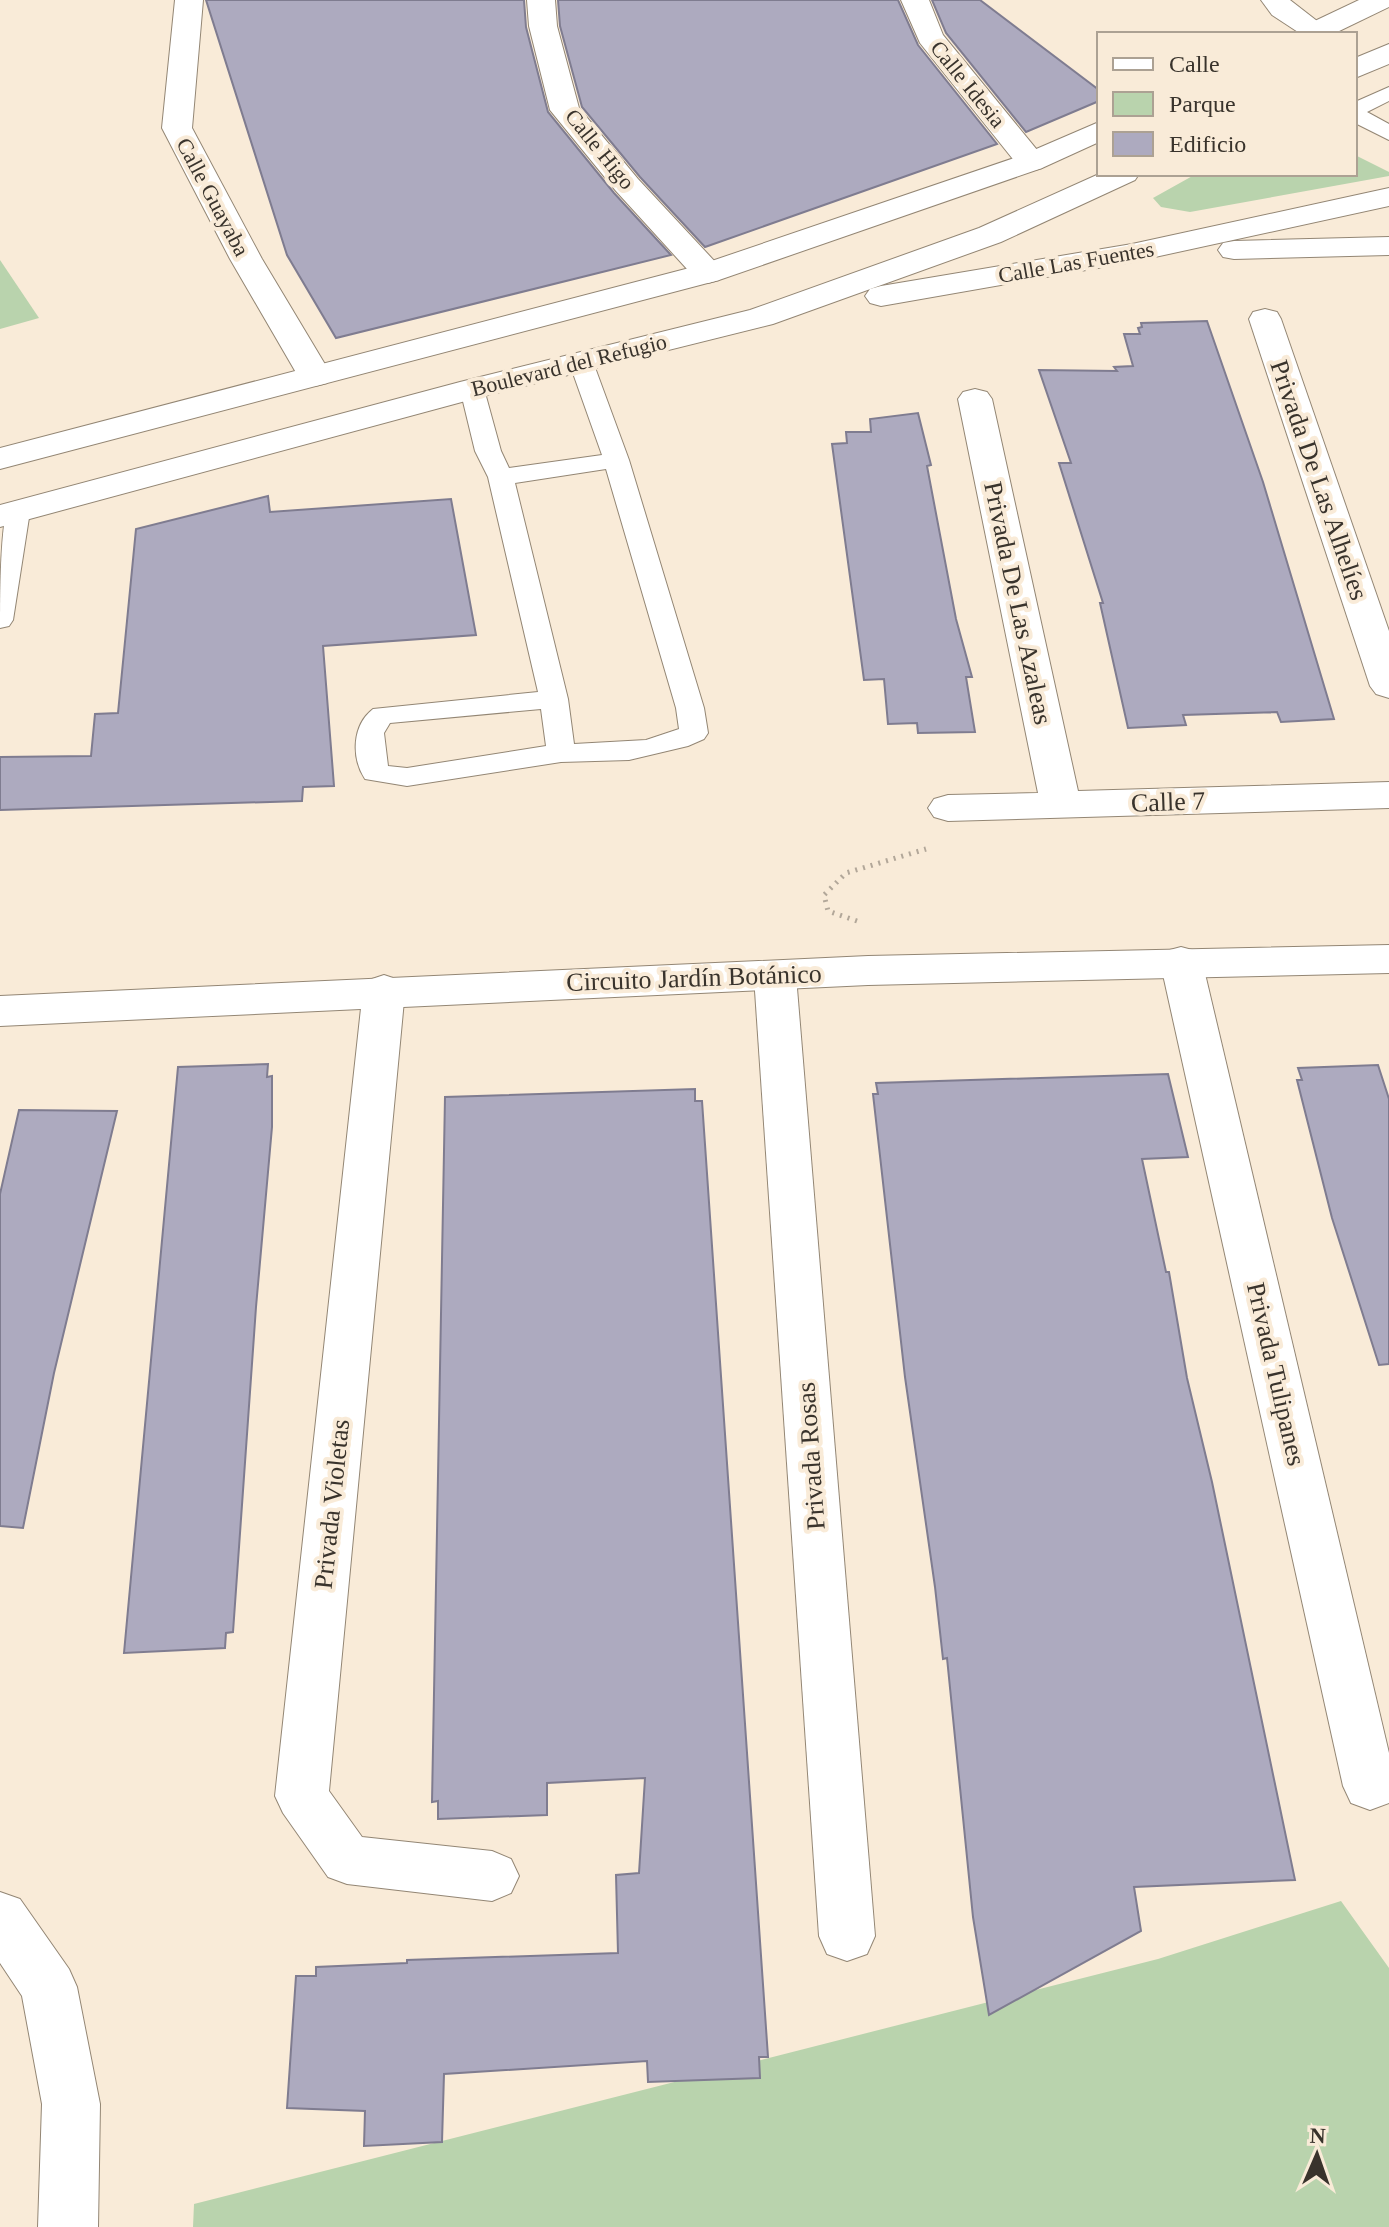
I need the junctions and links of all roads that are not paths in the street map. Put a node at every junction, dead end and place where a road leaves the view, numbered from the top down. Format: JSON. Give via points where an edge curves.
{"nodes":[{"id":1,"x":189,"y":0,"type":"edge"},
{"id":2,"x":541,"y":0,"type":"edge"},
{"id":3,"x":915,"y":0,"type":"edge"},
{"id":4,"x":1275,"y":0,"type":"edge"},
{"id":5,"x":1382,"y":0,"type":"edge"},
{"id":6,"x":1312,"y":32,"type":"edge"},
{"id":7,"x":1315,"y":32,"type":"edge"},
{"id":8,"x":1389,"y":35,"type":"edge"},
{"id":9,"x":1389,"y":50,"type":"edge"},
{"id":10,"x":1357,"y":68,"type":"edge"},
{"id":11,"x":1389,"y":93,"type":"edge"},
{"id":12,"x":1357,"y":111,"type":"edge"},
{"id":13,"x":1357,"y":113,"type":"edge"},
{"id":14,"x":1097,"y":132,"type":"edge"},
{"id":15,"x":1389,"y":133,"type":"edge"},
{"id":16,"x":1031,"y":162,"type":"junction"},
{"id":17,"x":1120,"y":176,"type":"edge"},
{"id":18,"x":1389,"y":197,"type":"edge"},
{"id":19,"x":1389,"y":246,"type":"edge"},
{"id":20,"x":1132,"y":253,"type":"junction"},
{"id":21,"x":708,"y":273,"type":"junction"},
{"id":22,"x":761,"y":317,"type":"junction"},
{"id":23,"x":1265,"y":319,"type":"dead end"},
{"id":24,"x":581,"y":362,"type":"junction"},
{"id":25,"x":315,"y":376,"type":"junction"},
{"id":26,"x":472,"y":389,"type":"junction"},
{"id":27,"x":975,"y":399,"type":"dead end"},
{"id":28,"x":0,"y":459,"type":"edge"},
{"id":29,"x":616,"y":460,"type":"junction"},
{"id":30,"x":501,"y":477,"type":"junction"},
{"id":31,"x":9,"y":513,"type":"edge"},
{"id":32,"x":0,"y":620,"type":"edge"},
{"id":33,"x":1389,"y":686,"type":"edge"},
{"id":34,"x":554,"y":699,"type":"junction"},
{"id":35,"x":561,"y":753,"type":"junction"},
{"id":36,"x":1389,"y":795,"type":"edge"},
{"id":37,"x":1061,"y":806,"type":"junction"},
{"id":38,"x":967,"y":808,"type":"road end"},
{"id":39,"x":1389,"y":959,"type":"edge"},
{"id":40,"x":1181,"y":961,"type":"junction"},
{"id":41,"x":775,"y":976,"type":"junction"},
{"id":42,"x":384,"y":990,"type":"junction"},
{"id":43,"x":0,"y":1011,"type":"edge"},
{"id":44,"x":1370,"y":1786,"type":"dead end"},
{"id":45,"x":492,"y":1876,"type":"dead end"},
{"id":46,"x":0,"y":1917,"type":"edge"},
{"id":47,"x":847,"y":1936,"type":"dead end"},
{"id":48,"x":68,"y":2227,"type":"edge"}],
"edges":[{"from":1,"to":25,"type":"street","name":"Calle Guayaba","via":[[177,128]]},
{"from":2,"to":21,"type":"street","name":"Calle Higo","via":[[565,110]]},
{"from":3,"to":16,"type":"street","name":"Calle Idesia","via":[[930,37]]},
{"from":4,"to":6,"type":"street"},
{"from":5,"to":7,"type":"street"},
{"from":8,"to":9,"type":"street","via":[[1384,40]]},
{"from":9,"to":10,"type":"street"},
{"from":11,"to":12,"type":"lane"},
{"from":13,"to":15,"type":"lane"},
{"from":14,"to":16,"type":"street"},
{"from":16,"to":21,"type":"street"},
{"from":17,"to":22,"type":"street","name":"Boulevard del Refugio","via":[[990,235]]},
{"from":18,"to":20,"type":"street","name":"Calle Las Fuentes"},
{"from":19,"to":20,"type":"street"},
{"from":20,"to":22,"type":"street","name":"Calle Las Fuentes"},
{"from":21,"to":25,"type":"street"},
{"from":22,"to":24,"type":"street","name":"Boulevard del Refugio"},
{"from":23,"to":33,"type":"street","name":"Privada De Las Alhelíes"},
{"from":24,"to":26,"type":"street","name":"Boulevard del Refugio"},
{"from":24,"to":29,"type":"lane"},
{"from":25,"to":28,"type":"street"},
{"from":26,"to":30,"type":"lane","via":[[488,451]]},
{"from":26,"to":31,"type":"street","name":"Boulevard del Refugio"},
{"from":27,"to":37,"type":"street","name":"Privada De Las Azaleas"},
{"from":29,"to":30,"type":"lane"},
{"from":29,"to":35,"type":"lane","via":[[694,733],[668,746],[622,753]]},
{"from":30,"to":34,"type":"lane"},
{"from":31,"to":32,"type":"lane"},
{"from":34,"to":35,"type":"lane"},
{"from":34,"to":35,"type":"lane","via":[[383,715],[368,730],[375,773],[390,777]]},
{"from":36,"to":37,"type":"street","name":"Calle 7"},
{"from":37,"to":38,"type":"street","name":"Calle 7"},
{"from":39,"to":40,"type":"street","name":"Circuito Jardín Botánico"},
{"from":40,"to":41,"type":"street","name":"Circuito Jardín Botánico"},
{"from":40,"to":44,"type":"street","name":"Privada Tulipanes"},
{"from":41,"to":42,"type":"street","name":"Circuito Jardín Botánico"},
{"from":41,"to":47,"type":"street","name":"Privada Rosas"},
{"from":42,"to":43,"type":"street","name":"Circuito Jardín Botánico"},
{"from":42,"to":45,"type":"street","name":"Privada Violetas","via":[[302,1796],[347,1860]]},
{"from":46,"to":48,"type":"street","via":[[49,1987],[71,2104]]}]}
